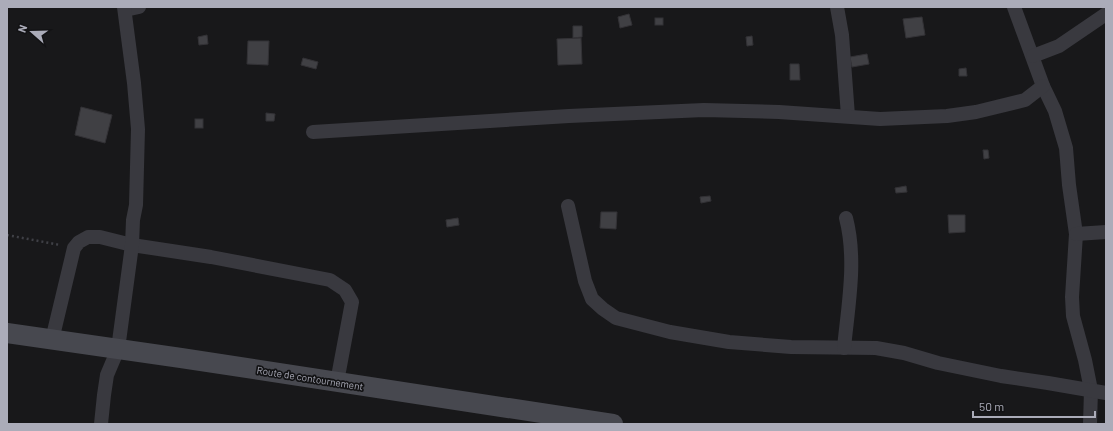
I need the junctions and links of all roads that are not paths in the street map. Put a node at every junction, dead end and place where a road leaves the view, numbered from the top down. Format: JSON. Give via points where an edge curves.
{"nodes":[{"id":1,"x":139,"y":7,"type":"edge"},
{"id":2,"x":837,"y":7,"type":"edge"},
{"id":3,"x":1014,"y":7,"type":"edge"},
{"id":4,"x":125,"y":9,"type":"edge"},
{"id":5,"x":1106,"y":14,"type":"edge"},
{"id":6,"x":1033,"y":56,"type":"junction"},
{"id":7,"x":1044,"y":86,"type":"junction"},
{"id":8,"x":848,"y":116,"type":"junction"},
{"id":9,"x":313,"y":132,"type":"dead end"},
{"id":10,"x":568,"y":206,"type":"dead end"},
{"id":11,"x":846,"y":218,"type":"dead end"},
{"id":12,"x":1106,"y":232,"type":"edge"},
{"id":13,"x":1076,"y":234,"type":"junction"},
{"id":14,"x":132,"y":245,"type":"junction"},
{"id":15,"x":7,"y":334,"type":"edge"},
{"id":16,"x":52,"y":340,"type":"junction"},
{"id":17,"x":844,"y":348,"type":"junction"},
{"id":18,"x":118,"y":349,"type":"junction"},
{"id":19,"x":337,"y":382,"type":"junction"},
{"id":20,"x":1091,"y":390,"type":"junction"},
{"id":21,"x":1106,"y":393,"type":"edge"},
{"id":22,"x":101,"y":424,"type":"edge"},
{"id":23,"x":613,"y":424,"type":"edge"},
{"id":24,"x":1090,"y":424,"type":"edge"}],
"edges":[{"from":1,"to":4,"type":"street"},
{"from":2,"to":8,"type":"street","via":[[842,35]]},
{"from":3,"to":6,"type":"street"},
{"from":4,"to":14,"type":"street","via":[[138,129]]},
{"from":5,"to":6,"type":"street","via":[[1059,46]]},
{"from":6,"to":7,"type":"street"},
{"from":7,"to":8,"type":"street","via":[[1025,100],[976,112],[880,119]]},
{"from":7,"to":13,"type":"street","via":[[1066,148]]},
{"from":8,"to":9,"type":"street","via":[[704,110]]},
{"from":10,"to":17,"type":"street","via":[[585,281],[592,299],[616,318],[670,332],[729,342]]},
{"from":11,"to":17,"type":"street","via":[[851,242],[851,273]]},
{"from":12,"to":13,"type":"street"},
{"from":13,"to":20,"type":"street","via":[[1073,316]]},
{"from":14,"to":16,"type":"street","via":[[100,237],[88,237],[74,248]]},
{"from":14,"to":18,"type":"street"},
{"from":14,"to":19,"type":"street","via":[[330,280],[345,290],[352,302]]},
{"from":15,"to":16,"type":"street","name":"Route de contournement"},
{"from":16,"to":18,"type":"street","name":"Route de contournement"},
{"from":17,"to":20,"type":"street","via":[[876,348],[1001,376]]},
{"from":18,"to":19,"type":"street","name":"Route de contournement"},
{"from":18,"to":22,"type":"street","via":[[107,374]]},
{"from":19,"to":23,"type":"street","name":"Route de contournement"},
{"from":20,"to":21,"type":"street"},
{"from":20,"to":24,"type":"street"}]}
